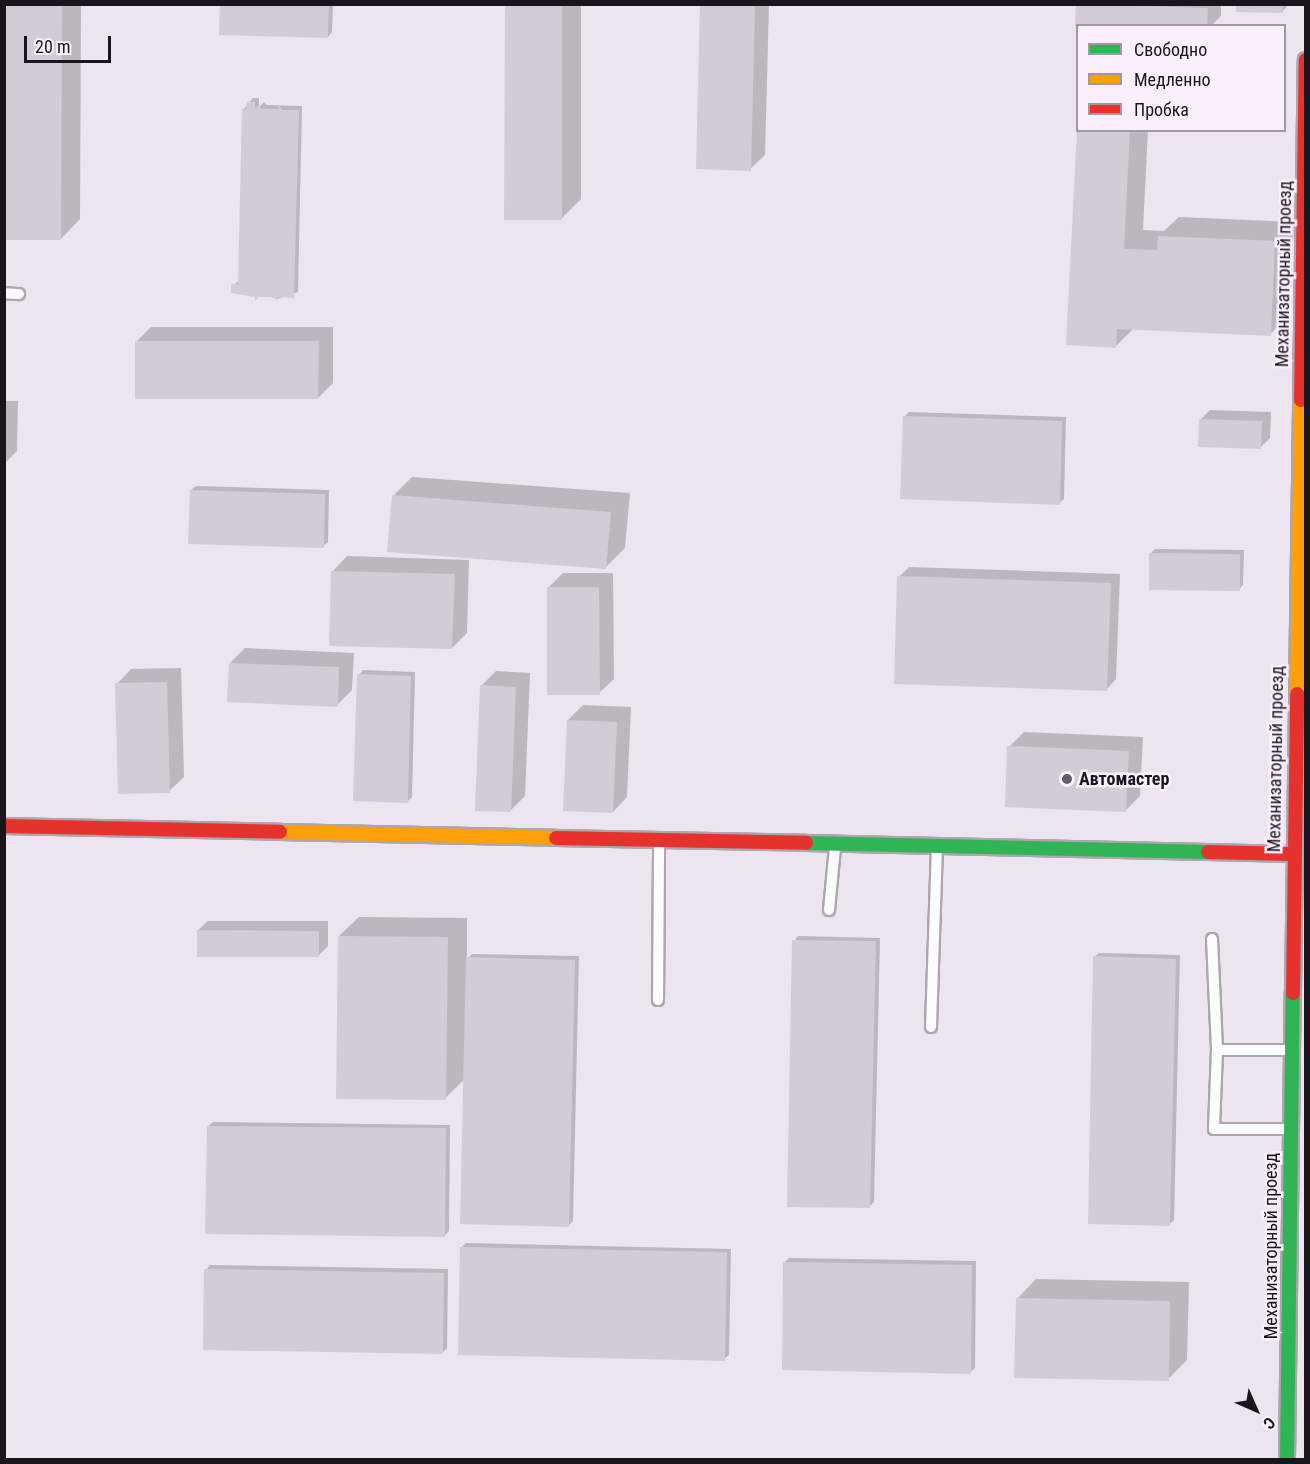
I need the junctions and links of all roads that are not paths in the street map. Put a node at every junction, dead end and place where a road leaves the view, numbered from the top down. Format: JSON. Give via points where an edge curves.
{"nodes":[{"id":1,"x":1305,"y":60,"type":"edge"},
{"id":2,"x":1305,"y":144,"type":"edge"},
{"id":3,"x":4,"y":293,"type":"edge"},
{"id":4,"x":19,"y":294,"type":"dead end"},
{"id":5,"x":1302,"y":431,"type":"edge"},
{"id":6,"x":4,"y":826,"type":"edge"},
{"id":7,"x":658,"y":840,"type":"junction"},
{"id":8,"x":836,"y":844,"type":"junction"},
{"id":9,"x":937,"y":846,"type":"junction"},
{"id":10,"x":1292,"y":854,"type":"junction"},
{"id":11,"x":829,"y":910,"type":"dead end"},
{"id":12,"x":1212,"y":939,"type":"dead end"},
{"id":13,"x":1298,"y":952,"type":"edge"},
{"id":14,"x":658,"y":1000,"type":"dead end"},
{"id":15,"x":931,"y":1027,"type":"dead end"},
{"id":16,"x":1217,"y":1050,"type":"junction"},
{"id":17,"x":1290,"y":1050,"type":"junction"},
{"id":18,"x":1290,"y":1129,"type":"junction"},
{"id":19,"x":1289,"y":1210,"type":"junction"},
{"id":20,"x":1305,"y":1210,"type":"edge"},
{"id":21,"x":1288,"y":1322,"type":"junction"},
{"id":22,"x":1305,"y":1323,"type":"edge"},
{"id":23,"x":1287,"y":1460,"type":"edge"}],
"edges":[{"from":1,"to":2,"type":"street","name":"Механизаторный проезд"},
{"from":2,"to":5,"type":"street","name":"Механизаторный проезд"},
{"from":3,"to":4,"type":"lane"},
{"from":5,"to":10,"type":"street","name":"Механизаторный проезд"},
{"from":6,"to":7,"type":"street"},
{"from":7,"to":8,"type":"street"},
{"from":7,"to":14,"type":"lane"},
{"from":8,"to":9,"type":"street"},
{"from":8,"to":11,"type":"lane"},
{"from":9,"to":10,"type":"street"},
{"from":9,"to":15,"type":"lane"},
{"from":10,"to":13,"type":"street","name":"Механизаторный проезд"},
{"from":12,"to":16,"type":"lane"},
{"from":13,"to":17,"type":"street","name":"Механизаторный проезд"},
{"from":16,"to":17,"type":"lane"},
{"from":16,"to":18,"type":"lane","via":[[1214,1129]]},
{"from":17,"to":18,"type":"street","name":"Механизаторный проезд"},
{"from":18,"to":19,"type":"street","name":"Механизаторный проезд"},
{"from":19,"to":20,"type":"lane"},
{"from":19,"to":21,"type":"street","name":"Механизаторный проезд"},
{"from":21,"to":22,"type":"lane"},
{"from":21,"to":23,"type":"street","name":"Механизаторный проезд"}]}
